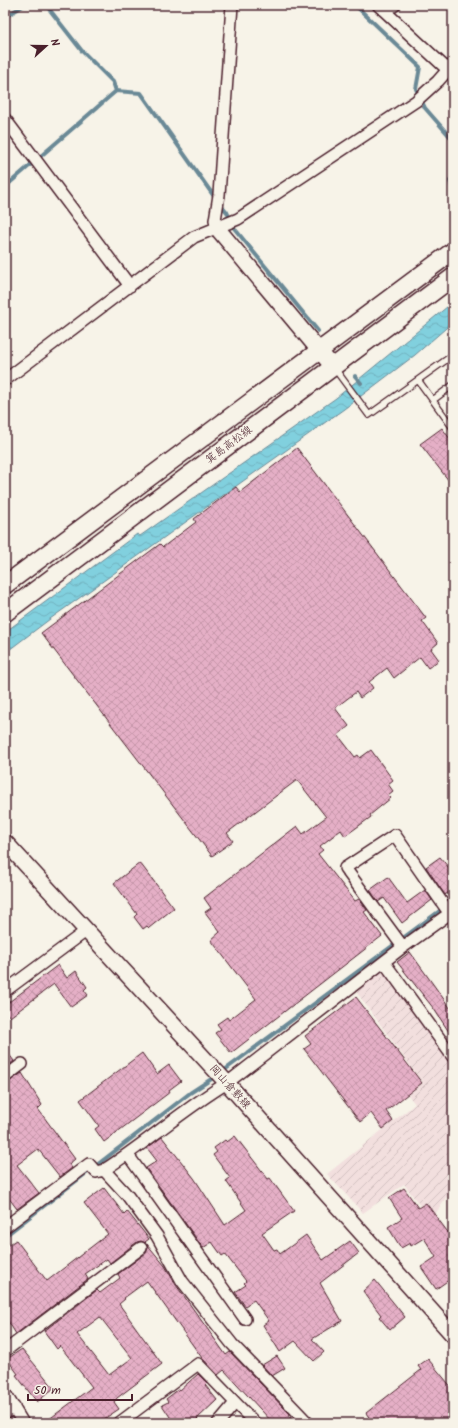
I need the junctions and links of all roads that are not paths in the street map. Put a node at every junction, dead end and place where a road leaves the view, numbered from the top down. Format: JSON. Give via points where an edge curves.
{"nodes":[{"id":1,"x":232,"y":5,"type":"edge"},
{"id":2,"x":395,"y":5,"type":"edge"},
{"id":3,"x":381,"y":8,"type":"edge"},
{"id":4,"x":450,"y":67,"type":"edge"},
{"id":5,"x":5,"y":118,"type":"edge"},
{"id":6,"x":221,"y":226,"type":"junction"},
{"id":7,"x":453,"y":251,"type":"edge"},
{"id":8,"x":453,"y":277,"type":"edge"},
{"id":9,"x":130,"y":286,"type":"junction"},
{"id":10,"x":320,"y":351,"type":"junction"},
{"id":11,"x":453,"y":355,"type":"edge"},
{"id":12,"x":333,"y":367,"type":"junction"},
{"id":13,"x":5,"y":380,"type":"edge"},
{"id":14,"x":418,"y":380,"type":"junction"},
{"id":15,"x":453,"y":386,"type":"edge"},
{"id":16,"x":433,"y":400,"type":"junction"},
{"id":17,"x":453,"y":428,"type":"edge"},
{"id":18,"x":5,"y":585,"type":"edge"},
{"id":19,"x":5,"y":613,"type":"edge"},
{"id":20,"x":5,"y":842,"type":"edge"},
{"id":21,"x":448,"y":910,"type":"edge"},
{"id":22,"x":86,"y":931,"type":"junction"},
{"id":23,"x":400,"y":943,"type":"junction"},
{"id":24,"x":384,"y":962,"type":"junction"},
{"id":25,"x":5,"y":991,"type":"edge"},
{"id":26,"x":453,"y":1057,"type":"edge"},
{"id":27,"x":22,"y":1064,"type":"dead end"},
{"id":28,"x":5,"y":1076,"type":"edge"},
{"id":29,"x":222,"y":1078,"type":"junction"},
{"id":30,"x":128,"y":1155,"type":"junction"},
{"id":31,"x":97,"y":1169,"type":"junction"},
{"id":32,"x":5,"y":1227,"type":"edge"},
{"id":33,"x":141,"y":1248,"type":"dead end"},
{"id":34,"x":245,"y":1319,"type":"dead end"},
{"id":35,"x":453,"y":1335,"type":"edge"},
{"id":36,"x":5,"y":1351,"type":"edge"},
{"id":37,"x":5,"y":1393,"type":"edge"},
{"id":38,"x":235,"y":1403,"type":"junction"},
{"id":39,"x":9,"y":1410,"type":"edge"},
{"id":40,"x":23,"y":1423,"type":"edge"},
{"id":41,"x":119,"y":1423,"type":"edge"},
{"id":42,"x":218,"y":1423,"type":"edge"},
{"id":43,"x":255,"y":1423,"type":"edge"},
{"id":44,"x":308,"y":1423,"type":"edge"}],
"edges":[{"from":1,"to":6,"type":"street","via":[[219,195],[215,220]]},
{"from":2,"to":3,"type":"street"},
{"from":3,"to":4,"type":"street"},
{"from":4,"to":6,"type":"street","via":[[416,101],[238,219]]},
{"from":5,"to":9,"type":"street"},
{"from":6,"to":9,"type":"street","via":[[194,237]]},
{"from":6,"to":10,"type":"main road"},
{"from":7,"to":10,"type":"main road","name":"箕島高松線"},
{"from":8,"to":12,"type":"main road","name":"箕島高松線"},
{"from":9,"to":13,"type":"street"},
{"from":10,"to":12,"type":"main road"},
{"from":10,"to":18,"type":"main road","name":"箕島高松線"},
{"from":11,"to":14,"type":"lane"},
{"from":12,"to":14,"type":"lane","via":[[369,415]]},
{"from":12,"to":19,"type":"main road","name":"箕島高松線"},
{"from":14,"to":16,"type":"lane"},
{"from":15,"to":16,"type":"lane"},
{"from":16,"to":17,"type":"lane"},
{"from":20,"to":22,"type":"main road","name":"岡山倉敷線"},
{"from":21,"to":23,"type":"street"},
{"from":21,"to":23,"type":"street","via":[[395,835],[345,868]]},
{"from":22,"to":25,"type":"street"},
{"from":22,"to":29,"type":"main road","name":"岡山倉敷線"},
{"from":23,"to":24,"type":"street"},
{"from":24,"to":26,"type":"street"},
{"from":24,"to":29,"type":"street"},
{"from":27,"to":28,"type":"street"},
{"from":29,"to":30,"type":"street","via":[[196,1102]]},
{"from":29,"to":35,"type":"main road","name":"岡山倉敷線"},
{"from":30,"to":31,"type":"street"},
{"from":30,"to":34,"type":"street"},
{"from":31,"to":32,"type":"street","via":[[89,1164]]},
{"from":31,"to":44,"type":"street","via":[[127,1195],[157,1236],[182,1281],[232,1344]]},
{"from":33,"to":36,"type":"street"},
{"from":37,"to":39,"type":"street"},
{"from":38,"to":41,"type":"street","via":[[198,1364]]},
{"from":38,"to":42,"type":"street"},
{"from":38,"to":43,"type":"street"},
{"from":39,"to":40,"type":"street"}]}
